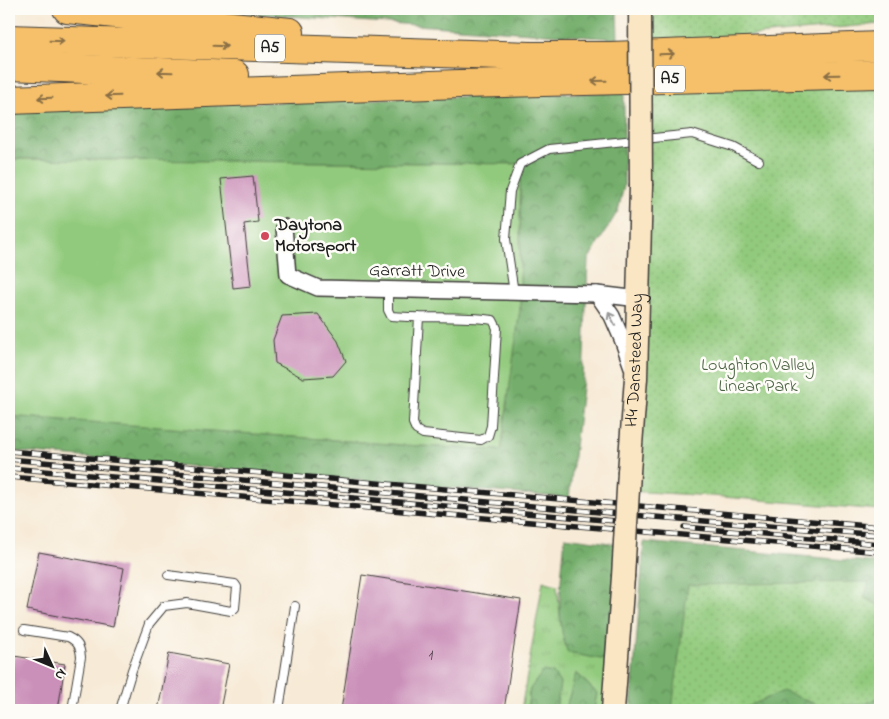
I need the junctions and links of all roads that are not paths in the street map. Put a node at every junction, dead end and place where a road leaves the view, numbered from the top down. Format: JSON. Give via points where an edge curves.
{"nodes":[{"id":1,"x":67,"y":9,"type":"edge"},
{"id":2,"x":640,"y":9,"type":"edge"},
{"id":3,"x":9,"y":39,"type":"edge"},
{"id":4,"x":880,"y":46,"type":"edge"},
{"id":5,"x":531,"y":56,"type":"junction"},
{"id":6,"x":9,"y":66,"type":"edge"},
{"id":7,"x":880,"y":74,"type":"edge"},
{"id":8,"x":459,"y":84,"type":"junction"},
{"id":9,"x":9,"y":100,"type":"edge"},
{"id":10,"x":759,"y":161,"type":"dead end"},
{"id":11,"x":284,"y":227,"type":"dead end"},
{"id":12,"x":388,"y":290,"type":"junction"},
{"id":13,"x":514,"y":293,"type":"junction"},
{"id":14,"x":597,"y":294,"type":"junction"},
{"id":15,"x":639,"y":299,"type":"junction"},
{"id":16,"x":419,"y":318,"type":"junction"},
{"id":17,"x":636,"y":378,"type":"junction"},
{"id":18,"x":168,"y":575,"type":"dead end"},
{"id":19,"x":295,"y":606,"type":"dead end"},
{"id":20,"x":24,"y":630,"type":"dead end"},
{"id":21,"x":72,"y":710,"type":"edge"},
{"id":22,"x":120,"y":710,"type":"edge"},
{"id":23,"x":279,"y":710,"type":"edge"},
{"id":24,"x":613,"y":710,"type":"edge"}],
"edges":[{"from":1,"to":5,"type":"highway"},
{"from":2,"to":15,"type":"street","name":"H4 Dansteed Way","bridge":true},
{"from":3,"to":5,"type":"highway","number":"A5","one_way":true},
{"from":5,"to":4,"type":"highway","number":"A5","one_way":true},
{"from":8,"to":6,"type":"highway","number":"A5","one_way":true},
{"from":7,"to":8,"type":"highway","number":"A5","one_way":true},
{"from":8,"to":9,"type":"highway","one_way":true},
{"from":10,"to":13,"type":"lane","via":[[733,147],[692,134],[549,149],[520,164],[510,191],[506,239]]},
{"from":11,"to":12,"type":"street","name":"Garratt Drive","via":[[288,275],[318,288]]},
{"from":12,"to":13,"type":"street","name":"Garratt Drive"},
{"from":12,"to":16,"type":"lane","via":[[391,316]]},
{"from":13,"to":14,"type":"street","name":"Garratt Drive"},
{"from":14,"to":15,"type":"street","name":"Garratt Drive"},
{"from":17,"to":14,"type":"street","one_way":true,"via":[[612,316]]},
{"from":15,"to":17,"type":"street","name":"H4 Dansteed Way"},
{"from":16,"to":16,"type":"lane","via":[[493,320],[497,328],[491,426],[488,436],[481,440],[423,434],[416,430]]},
{"from":17,"to":24,"type":"street","name":"H4 Dansteed Way","bridge":true},
{"from":18,"to":22,"type":"lane","via":[[235,584],[238,587],[235,608],[231,611],[187,603],[164,606],[149,624]]},
{"from":19,"to":23,"type":"lane"},
{"from":20,"to":21,"type":"lane","via":[[68,637],[78,644],[81,657]]}]}
